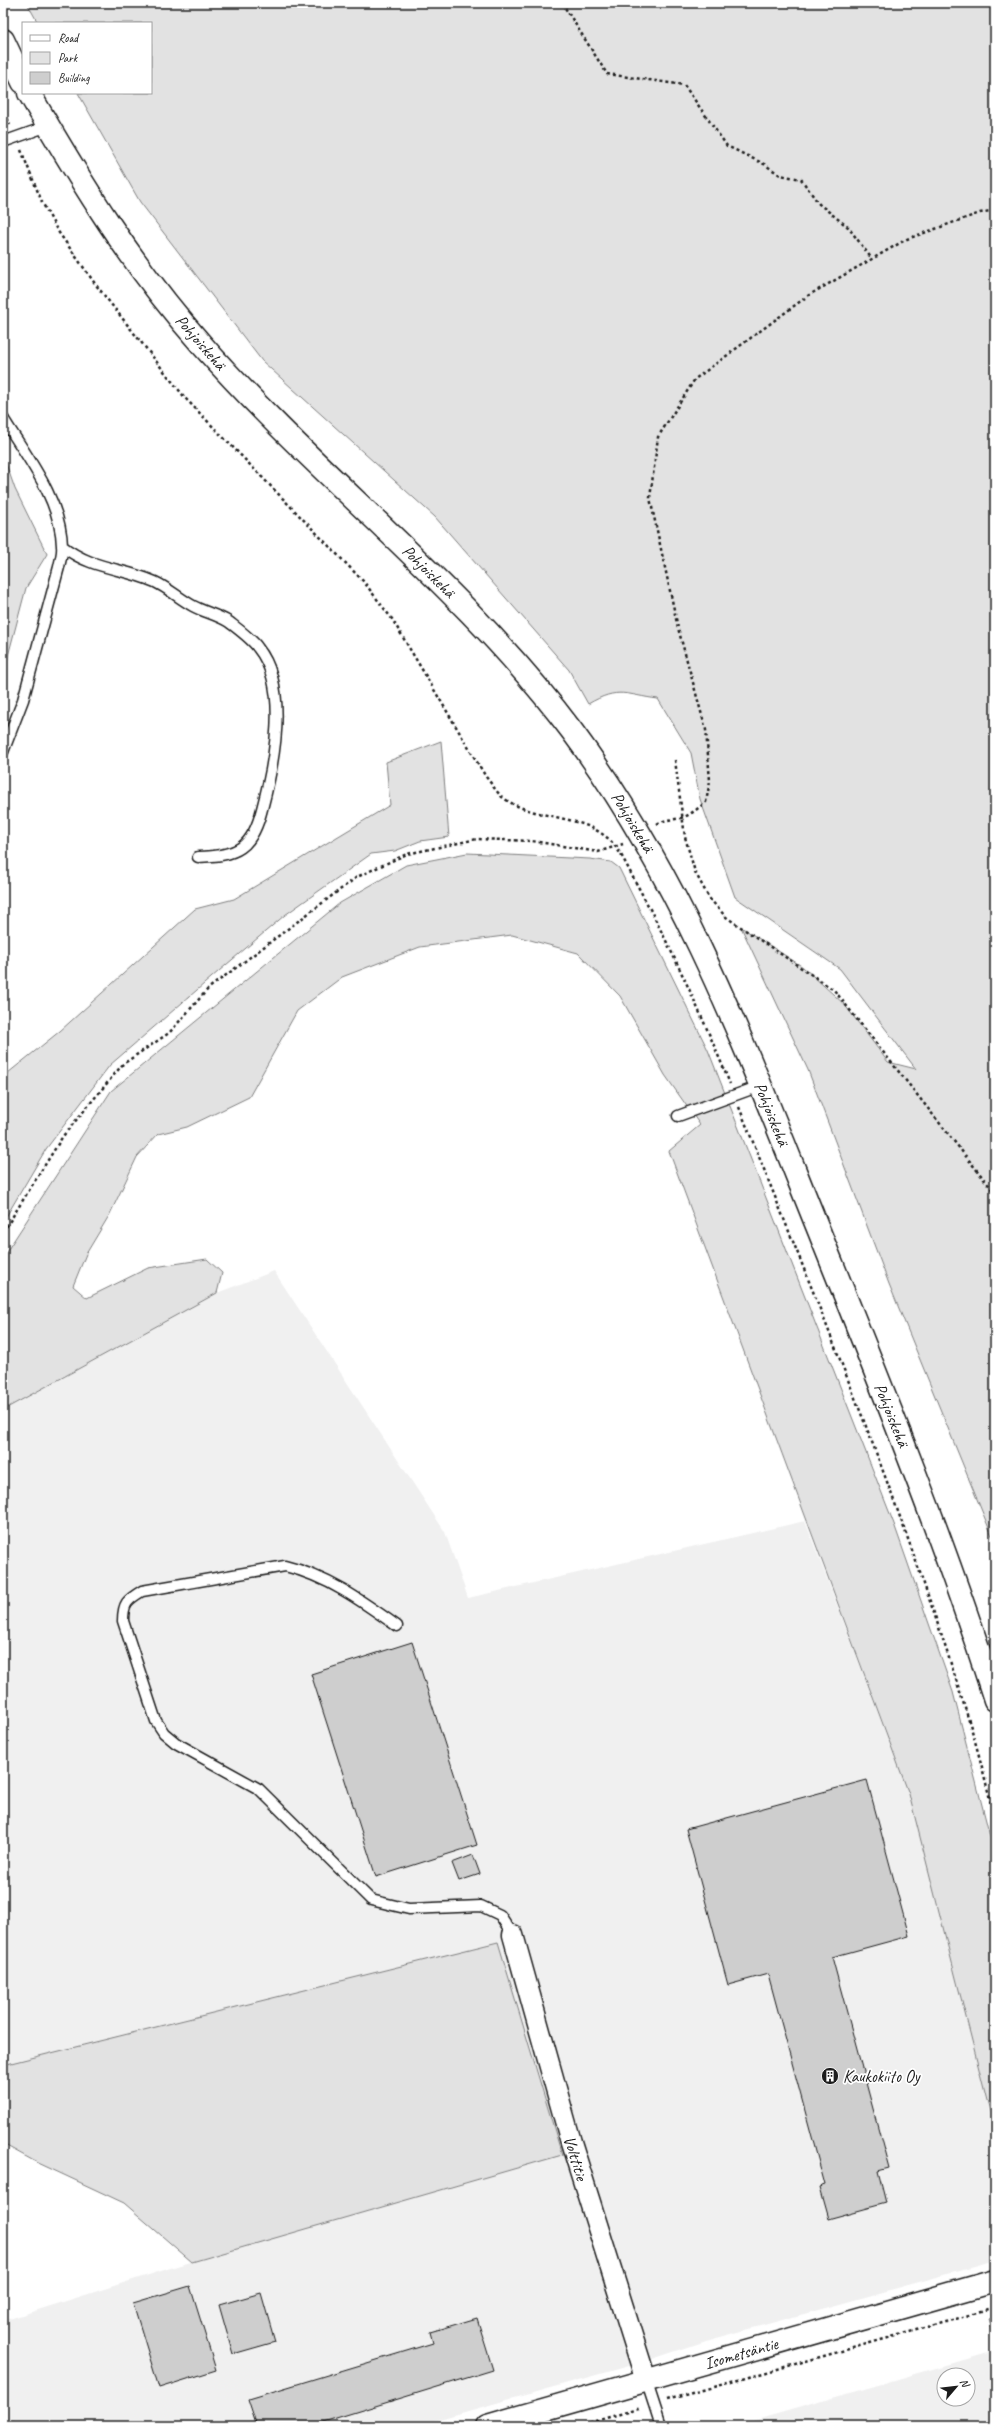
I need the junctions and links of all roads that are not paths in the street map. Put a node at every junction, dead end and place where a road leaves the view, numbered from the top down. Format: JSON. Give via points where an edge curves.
{"nodes":[{"id":1,"x":3,"y":40,"type":"edge"},
{"id":2,"x":22,"y":80,"type":"edge"},
{"id":3,"x":30,"y":94,"type":"edge"},
{"id":4,"x":48,"y":126,"type":"junction"},
{"id":5,"x":3,"y":142,"type":"edge"},
{"id":6,"x":3,"y":418,"type":"edge"},
{"id":7,"x":62,"y":546,"type":"junction"},
{"id":8,"x":3,"y":752,"type":"edge"},
{"id":9,"x":198,"y":857,"type":"dead end"},
{"id":10,"x":760,"y":1086,"type":"junction"},
{"id":11,"x":678,"y":1116,"type":"dead end"},
{"id":12,"x":397,"y":1626,"type":"dead end"},
{"id":13,"x":995,"y":1700,"type":"edge"},
{"id":14,"x":513,"y":1935,"type":"joint"},
{"id":15,"x":995,"y":2281,"type":"edge"},
{"id":16,"x":646,"y":2380,"type":"junction"},
{"id":17,"x":487,"y":2426,"type":"edge"},
{"id":18,"x":660,"y":2426,"type":"edge"}],
"edges":[{"from":1,"to":2,"type":"main road"},
{"from":3,"to":4,"type":"main road","name":"Pohjoiskehä"},
{"from":4,"to":5,"type":"lane"},
{"from":4,"to":10,"type":"main road","name":"Pohjoiskehä","via":[[88,194],[139,268],[203,346],[284,430],[487,628],[569,728],[617,795],[677,898],[702,949]]},
{"from":6,"to":7,"type":"lane","via":[[35,469],[52,504]]},
{"from":7,"to":8,"type":"lane","via":[[59,567],[23,700]]},
{"from":7,"to":9,"type":"lane","via":[[77,558],[93,565],[155,582],[192,606],[228,622],[259,648],[275,683],[278,716],[268,789],[257,830],[239,850],[221,857]]},
{"from":10,"to":11,"type":"lane"},
{"from":10,"to":13,"type":"main road","name":"Pohjoiskehä","via":[[950,1565]]},
{"from":12,"to":14,"type":"lane","via":[[357,1598],[303,1570],[285,1566],[142,1591],[129,1599],[123,1608],[123,1621],[156,1721],[170,1738],[193,1754],[259,1790],[371,1900],[409,1909],[481,1906],[500,1915]]},
{"from":14,"to":16,"type":"street","name":"Volttitie","via":[[571,2142]]},
{"from":15,"to":16,"type":"main road","name":"Isometsäntie"},
{"from":16,"to":17,"type":"main road","name":"Isometsäntie"},
{"from":16,"to":18,"type":"lane"}]}
